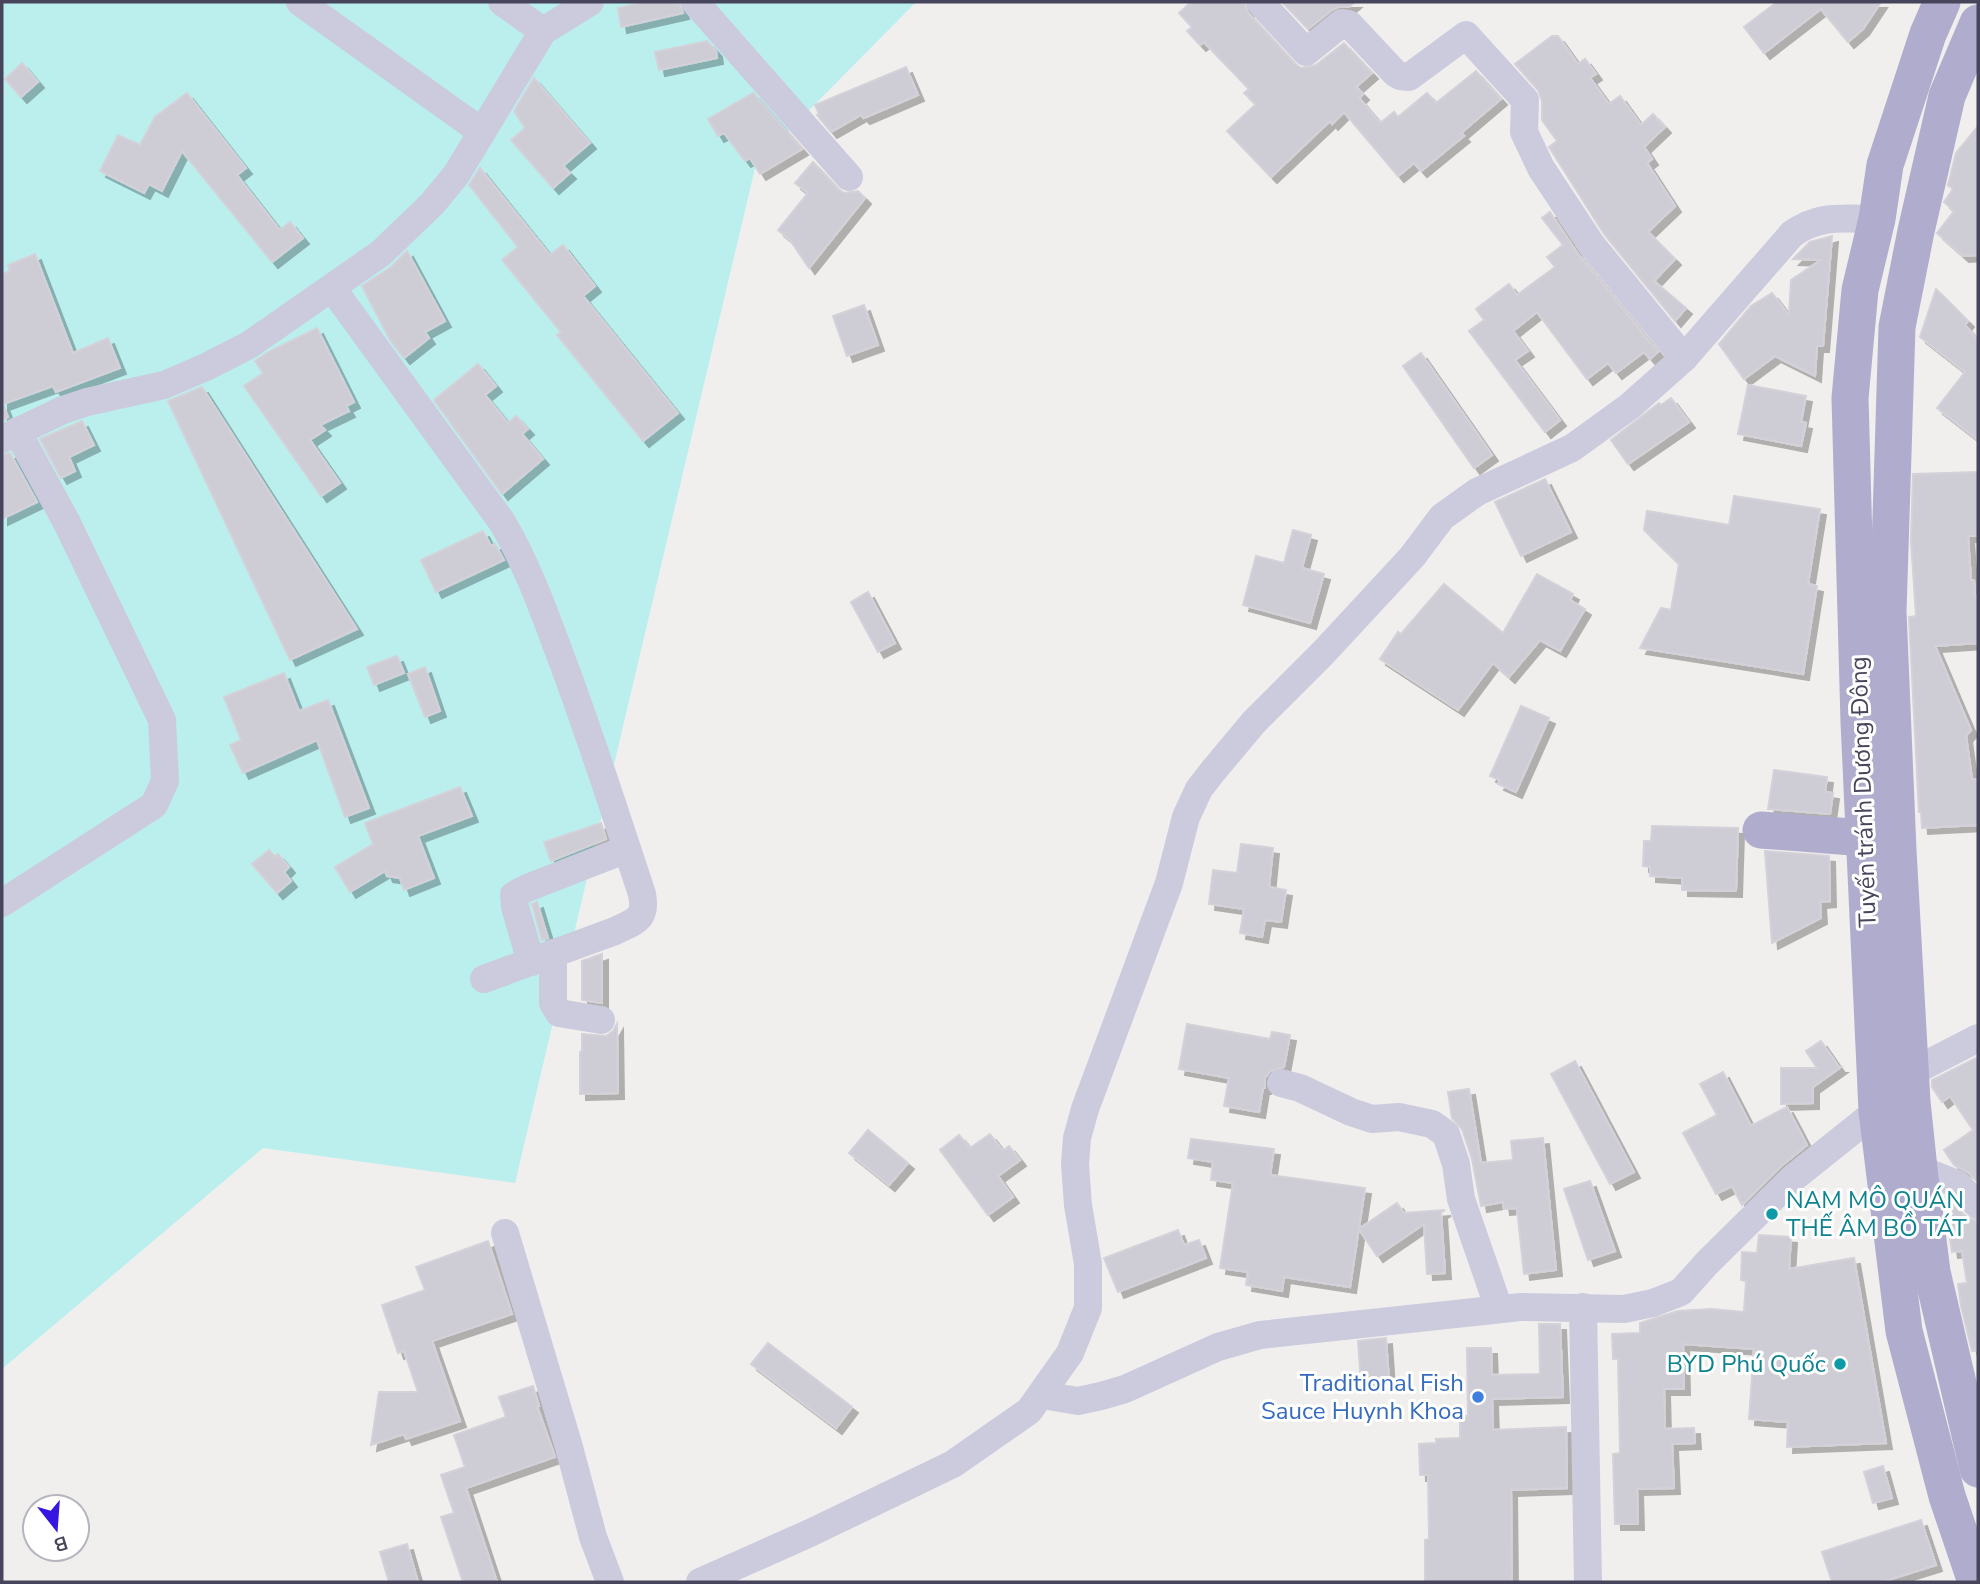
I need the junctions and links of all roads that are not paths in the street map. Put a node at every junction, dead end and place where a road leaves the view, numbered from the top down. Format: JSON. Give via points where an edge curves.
{"nodes":[{"id":1,"x":300,"y":2,"type":"edge"},
{"id":2,"x":502,"y":2,"type":"edge"},
{"id":3,"x":590,"y":2,"type":"edge"},
{"id":4,"x":695,"y":2,"type":"edge"},
{"id":5,"x":1260,"y":2,"type":"edge"},
{"id":6,"x":1942,"y":2,"type":"edge"},
{"id":7,"x":1978,"y":23,"type":"edge"},
{"id":8,"x":543,"y":31,"type":"junction"},
{"id":9,"x":482,"y":132,"type":"junction"},
{"id":10,"x":849,"y":177,"type":"dead end"},
{"id":11,"x":1877,"y":219,"type":"junction"},
{"id":12,"x":332,"y":288,"type":"junction"},
{"id":13,"x":1684,"y":358,"type":"junction"},
{"id":14,"x":10,"y":435,"type":"edge"},
{"id":15,"x":1761,"y":830,"type":"dead end"},
{"id":16,"x":1865,"y":838,"type":"junction"},
{"id":17,"x":627,"y":849,"type":"junction"},
{"id":18,"x":2,"y":903,"type":"edge"},
{"id":19,"x":542,"y":958,"type":"junction"},
{"id":20,"x":484,"y":979,"type":"dead end"},
{"id":21,"x":601,"y":1020,"type":"dead end"},
{"id":22,"x":1978,"y":1038,"type":"edge"},
{"id":23,"x":1281,"y":1083,"type":"dead end"},
{"id":24,"x":1912,"y":1087,"type":"junction"},
{"id":25,"x":1877,"y":1111,"type":"junction"},
{"id":26,"x":1919,"y":1169,"type":"junction"},
{"id":27,"x":1978,"y":1205,"type":"edge"},
{"id":28,"x":505,"y":1233,"type":"dead end"},
{"id":29,"x":1583,"y":1307,"type":"junction"},
{"id":30,"x":1499,"y":1309,"type":"junction"},
{"id":31,"x":1042,"y":1395,"type":"junction"},
{"id":32,"x":1978,"y":1469,"type":"edge"},
{"id":33,"x":1969,"y":1562,"type":"edge"},
{"id":34,"x":610,"y":1582,"type":"edge"},
{"id":35,"x":700,"y":1582,"type":"edge"},
{"id":36,"x":1588,"y":1582,"type":"edge"}],
"edges":[{"from":1,"to":9,"type":"street"},
{"from":2,"to":8,"type":"street"},
{"from":3,"to":8,"type":"street"},
{"from":4,"to":10,"type":"street"},
{"from":5,"to":13,"type":"street","via":[[1306,52],[1342,23],[1349,24],[1405,78],[1466,35],[1525,100],[1523,120],[1530,146],[1591,244]]},
{"from":6,"to":11,"type":"main road","name":"Tuyến tránh Dương Đông","via":[[1885,165]]},
{"from":7,"to":24,"type":"main road","name":"Tuyến tránh Dương Đông","via":[[1947,96],[1898,327],[1888,612]]},
{"from":8,"to":9,"type":"street"},
{"from":9,"to":12,"type":"street","via":[[432,204],[381,253]]},
{"from":11,"to":13,"type":"street","via":[[1806,223]]},
{"from":11,"to":16,"type":"main road","name":"Tuyến tránh Dương Đông","via":[[1860,290],[1850,397]]},
{"from":12,"to":14,"type":"street","via":[[249,345],[206,367],[164,385],[63,410]]},
{"from":12,"to":17,"type":"street","via":[[518,549],[576,694]]},
{"from":13,"to":31,"type":"street","via":[[1581,442],[1476,492],[1442,517],[1412,557],[1254,722],[1199,789],[1077,1138],[1077,1205],[1088,1264],[1088,1308],[1070,1353]]},
{"from":14,"to":18,"type":"street","via":[[67,523],[162,720],[165,781],[154,805]]},
{"from":15,"to":16,"type":"main road"},
{"from":16,"to":25,"type":"main road","name":"Tuyến tránh Dương Đông"},
{"from":17,"to":19,"type":"street","via":[[642,894],[643,915],[615,931]]},
{"from":17,"to":19,"type":"street","via":[[514,895],[515,907]]},
{"from":19,"to":20,"type":"street"},
{"from":19,"to":21,"type":"street","via":[[559,1013]]},
{"from":22,"to":24,"type":"street"},
{"from":23,"to":30,"type":"street","via":[[1372,1119],[1399,1117],[1432,1124],[1446,1134],[1461,1199]]},
{"from":24,"to":25,"type":"main road"},
{"from":24,"to":26,"type":"main road","name":"Tuyến tránh Dương Đông"},
{"from":25,"to":29,"type":"street","via":[[1792,1179],[1681,1292],[1624,1309]]},
{"from":25,"to":33,"type":"main road","name":"Tuyến tránh Dương Đông","via":[[1904,1331]]},
{"from":26,"to":27,"type":"street","via":[[1957,1185]]},
{"from":26,"to":32,"type":"main road","name":"Tuyến tránh Dương Đông","via":[[1932,1272]]},
{"from":28,"to":34,"type":"street"},
{"from":29,"to":30,"type":"street"},
{"from":29,"to":36,"type":"street"},
{"from":30,"to":31,"type":"street","via":[[1260,1335],[1218,1347],[1101,1396],[1078,1401]]},
{"from":31,"to":35,"type":"street","via":[[1029,1411],[953,1464]]}]}
